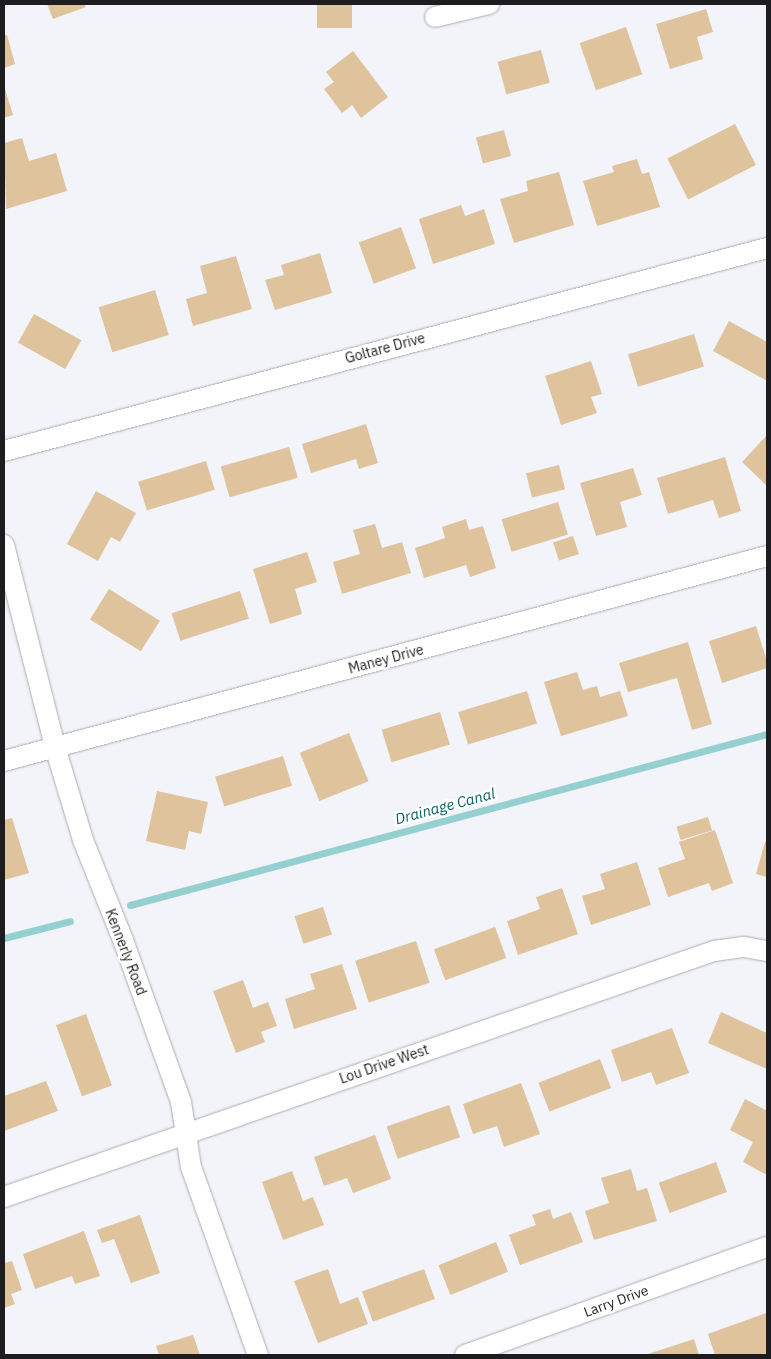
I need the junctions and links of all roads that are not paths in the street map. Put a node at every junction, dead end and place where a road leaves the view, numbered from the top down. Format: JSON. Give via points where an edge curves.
{"nodes":[{"id":1,"x":489,"y":4,"type":"edge"},
{"id":2,"x":434,"y":17,"type":"dead end"},
{"id":3,"x":767,"y":248,"type":"edge"},
{"id":4,"x":4,"y":451,"type":"edge"},
{"id":5,"x":4,"y":545,"type":"edge"},
{"id":6,"x":767,"y":556,"type":"edge"},
{"id":7,"x":55,"y":747,"type":"junction"},
{"id":8,"x":4,"y":761,"type":"edge"},
{"id":9,"x":767,"y":951,"type":"edge"},
{"id":10,"x":186,"y":1132,"type":"junction"},
{"id":11,"x":4,"y":1197,"type":"edge"},
{"id":12,"x":767,"y":1248,"type":"edge"},
{"id":13,"x":258,"y":1355,"type":"edge"},
{"id":14,"x":465,"y":1355,"type":"edge"}],
"edges":[{"from":1,"to":2,"type":"street"},
{"from":3,"to":4,"type":"street","name":"Goltare Drive"},
{"from":5,"to":7,"type":"street","name":"Kennerly Road"},
{"from":6,"to":7,"type":"street","name":"Maney Drive"},
{"from":7,"to":8,"type":"street","name":"Maney Drive"},
{"from":7,"to":10,"type":"street","name":"Kennerly Road","via":[[83,840],[181,1102]]},
{"from":9,"to":10,"type":"street","name":"Lou Drive West","via":[[744,946],[714,951]]},
{"from":10,"to":11,"type":"street","name":"Lou Drive West"},
{"from":10,"to":13,"type":"street","name":"Kennerly Road","via":[[191,1167]]},
{"from":12,"to":14,"type":"street","name":"Larry Drive"}]}
